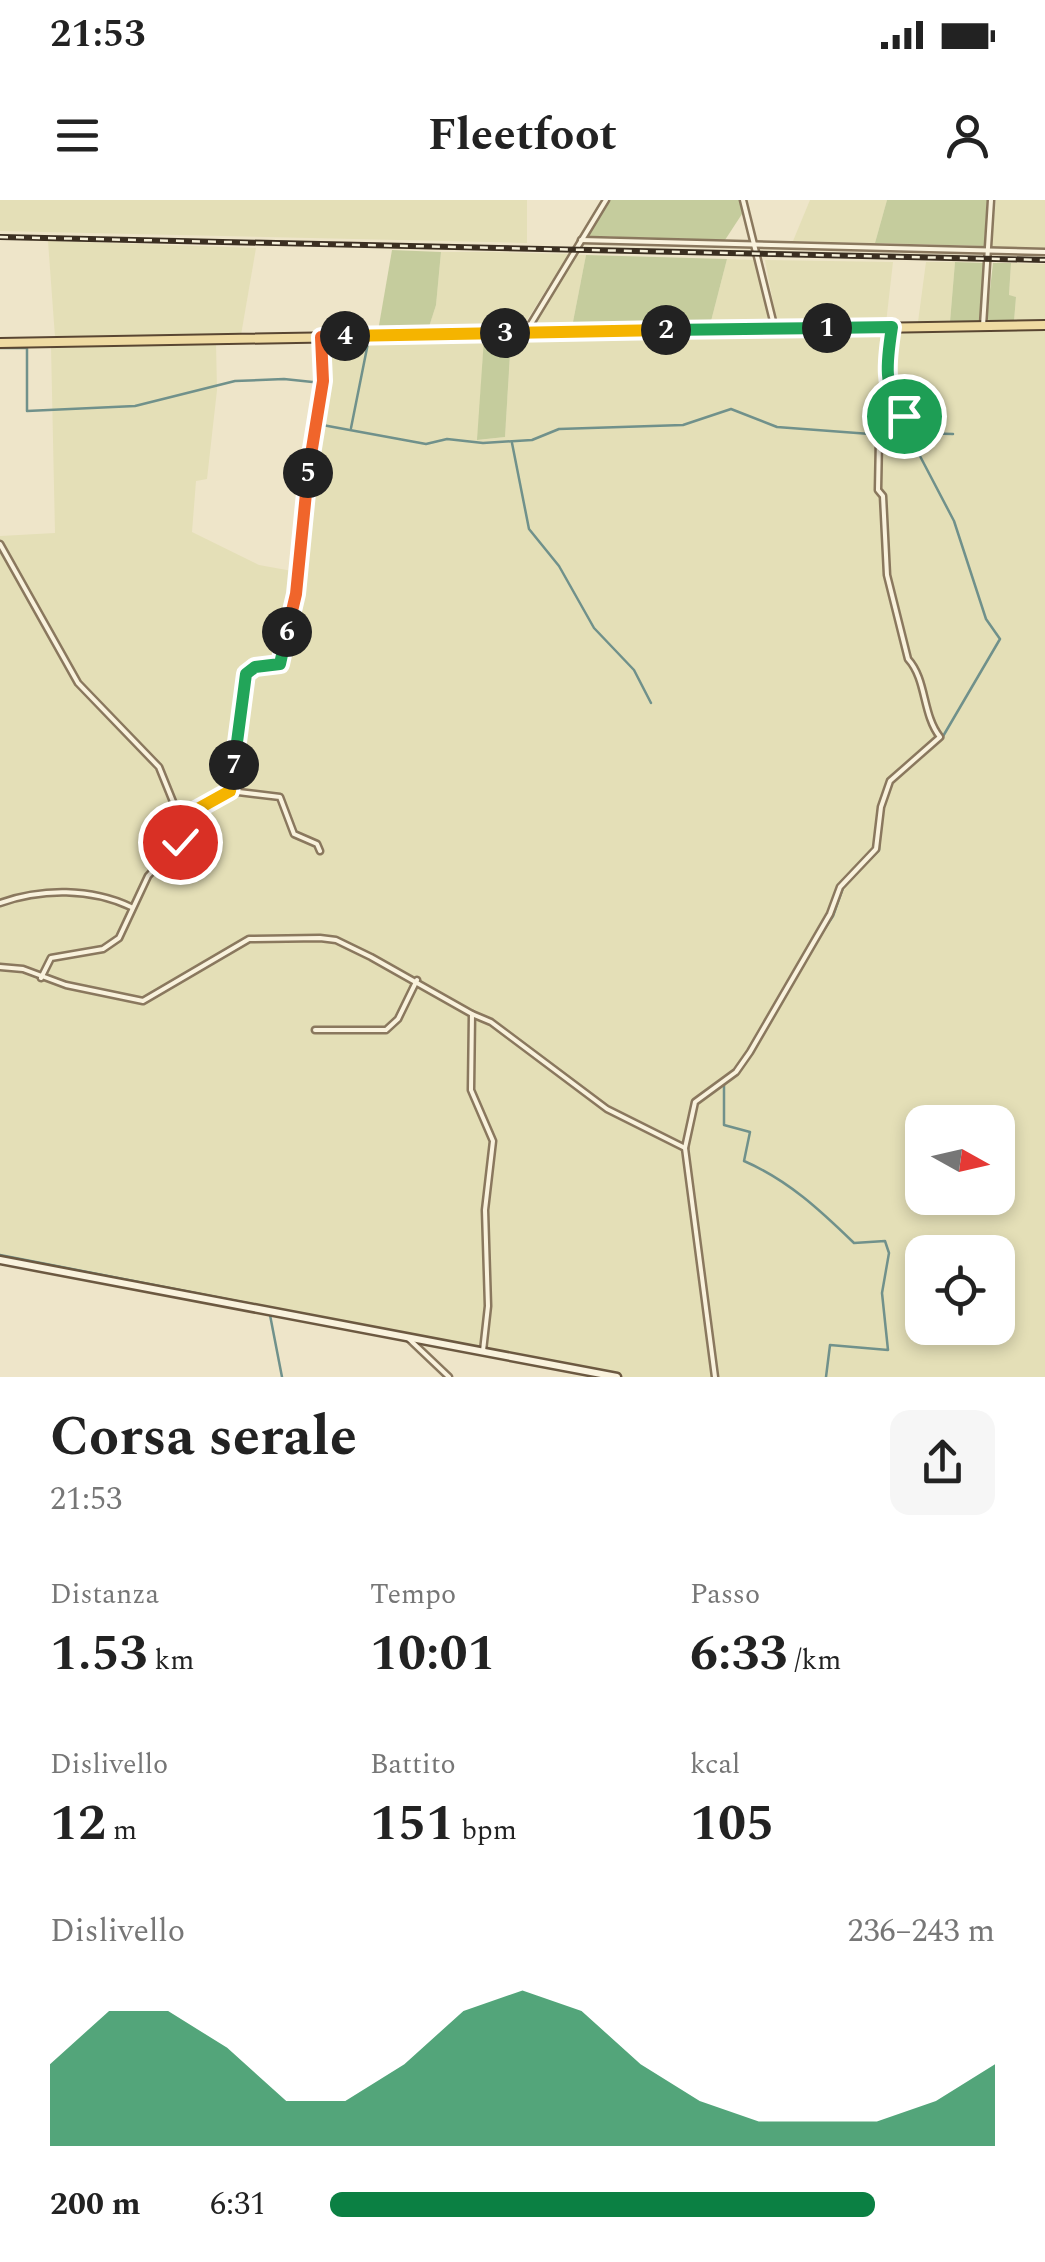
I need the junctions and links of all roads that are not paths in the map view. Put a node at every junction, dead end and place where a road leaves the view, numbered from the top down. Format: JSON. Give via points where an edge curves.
{"nodes":[{"id":1,"x":606,"y":200,"type":"edge"},
{"id":2,"x":743,"y":200,"type":"edge"},
{"id":3,"x":990,"y":200,"type":"edge"},
{"id":4,"x":581,"y":240,"type":"junction"},
{"id":5,"x":754,"y":244,"type":"junction"},
{"id":6,"x":987,"y":250,"type":"junction"},
{"id":7,"x":1045,"y":252,"type":"edge"},
{"id":8,"x":1045,"y":325,"type":"edge"},
{"id":9,"x":984,"y":326,"type":"junction"},
{"id":10,"x":892,"y":327,"type":"junction"},
{"id":11,"x":775,"y":328,"type":"junction"},
{"id":12,"x":526,"y":332,"type":"junction"},
{"id":13,"x":321,"y":337,"type":"junction"},
{"id":14,"x":0,"y":343,"type":"edge"},
{"id":15,"x":0,"y":544,"type":"edge"},
{"id":16,"x":230,"y":791,"type":"junction"},
{"id":17,"x":185,"y":816,"type":"junction"},
{"id":18,"x":320,"y":850,"type":"dead end"},
{"id":19,"x":0,"y":902,"type":"edge"},
{"id":20,"x":132,"y":907,"type":"junction"},
{"id":21,"x":0,"y":967,"type":"edge"},
{"id":22,"x":42,"y":978,"type":"junction"},
{"id":23,"x":417,"y":980,"type":"junction"},
{"id":24,"x":472,"y":1014,"type":"junction"},
{"id":25,"x":315,"y":1030,"type":"dead end"},
{"id":26,"x":686,"y":1148,"type":"junction"},
{"id":27,"x":0,"y":1260,"type":"edge"},
{"id":28,"x":409,"y":1339,"type":"junction"},
{"id":29,"x":484,"y":1351,"type":"junction"},
{"id":30,"x":449,"y":1377,"type":"edge"},
{"id":31,"x":617,"y":1377,"type":"edge"},
{"id":32,"x":715,"y":1377,"type":"edge"}],
"edges":[{"from":1,"to":4,"type":"street"},
{"from":2,"to":5,"type":"street"},
{"from":3,"to":6,"type":"street"},
{"from":4,"to":5,"type":"street"},
{"from":4,"to":12,"type":"street"},
{"from":5,"to":6,"type":"street"},
{"from":5,"to":11,"type":"street"},
{"from":6,"to":7,"type":"street"},
{"from":6,"to":9,"type":"street"},
{"from":8,"to":9,"type":"main road"},
{"from":9,"to":10,"type":"main road"},
{"from":10,"to":11,"type":"main road"},
{"from":10,"to":26,"type":"street","via":[[885,363],[891,400],[908,430],[902,438],[879,439],[886,575],[908,659],[940,737],[890,781],[872,858],[840,887],[736,1072],[695,1102]]},
{"from":11,"to":12,"type":"main road"},
{"from":12,"to":13,"type":"main road"},
{"from":13,"to":14,"type":"main road"},
{"from":13,"to":16,"type":"street","via":[[323,381],[296,594],[280,664],[246,674]]},
{"from":15,"to":17,"type":"street","via":[[78,683],[158,767],[178,814]]},
{"from":16,"to":17,"type":"street"},
{"from":16,"to":18,"type":"street","via":[[280,798],[294,834]]},
{"from":17,"to":20,"type":"street","via":[[180,842],[148,876]]},
{"from":19,"to":20,"type":"street","via":[[76,892]]},
{"from":20,"to":22,"type":"street","via":[[119,938],[104,949],[51,958]]},
{"from":21,"to":22,"type":"street"},
{"from":22,"to":23,"type":"street","via":[[143,1001],[250,939],[320,938]]},
{"from":23,"to":24,"type":"street"},
{"from":23,"to":25,"type":"street","via":[[386,1030]]},
{"from":24,"to":26,"type":"street","via":[[607,1109]]},
{"from":24,"to":29,"type":"street","via":[[471,1090],[493,1142],[485,1210]]},
{"from":26,"to":32,"type":"street"},
{"from":27,"to":28,"type":"street"},
{"from":28,"to":29,"type":"street"},
{"from":28,"to":30,"type":"street"},
{"from":29,"to":31,"type":"street"}]}
